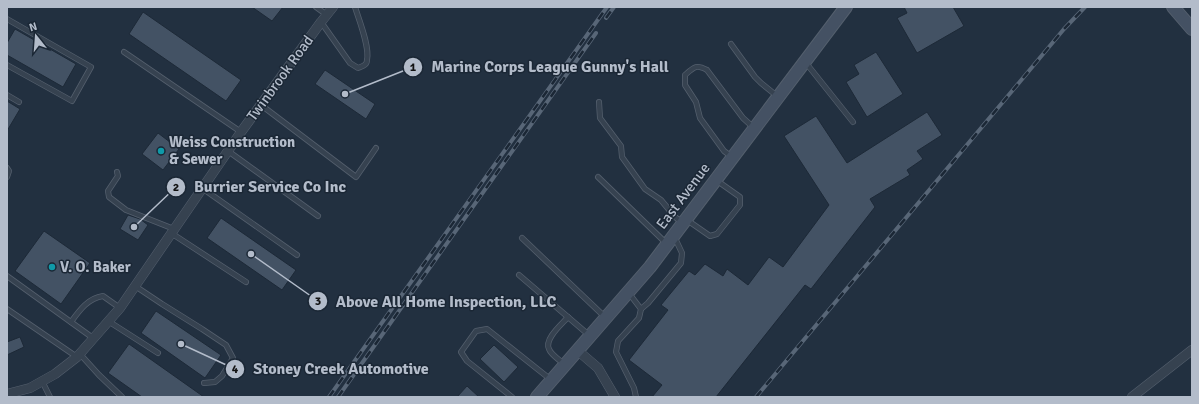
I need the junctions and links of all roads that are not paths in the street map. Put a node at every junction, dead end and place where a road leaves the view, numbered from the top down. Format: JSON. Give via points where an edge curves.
{"nodes":[{"id":1,"x":316,"y":7,"type":"edge"},
{"id":2,"x":333,"y":7,"type":"edge"},
{"id":3,"x":355,"y":7,"type":"edge"},
{"id":4,"x":846,"y":7,"type":"edge"},
{"id":5,"x":1173,"y":7,"type":"edge"},
{"id":6,"x":324,"y":18,"type":"junction"},
{"id":7,"x":7,"y":19,"type":"edge"},
{"id":8,"x":1192,"y":29,"type":"edge"},
{"id":9,"x":731,"y":44,"type":"dead end"},
{"id":10,"x":124,"y":52,"type":"dead end"},
{"id":11,"x":805,"y":62,"type":"junction"},
{"id":12,"x":7,"y":64,"type":"edge"},
{"id":13,"x":7,"y":95,"type":"edge"},
{"id":14,"x":778,"y":97,"type":"junction"},
{"id":15,"x":19,"y":102,"type":"dead end"},
{"id":16,"x":599,"y":102,"type":"dead end"},
{"id":17,"x":261,"y":105,"type":"junction"},
{"id":18,"x":853,"y":122,"type":"dead end"},
{"id":19,"x":754,"y":128,"type":"junction"},
{"id":20,"x":241,"y":132,"type":"junction"},
{"id":21,"x":376,"y":148,"type":"dead end"},
{"id":22,"x":228,"y":151,"type":"junction"},
{"id":23,"x":733,"y":157,"type":"junction"},
{"id":24,"x":7,"y":168,"type":"edge"},
{"id":25,"x":117,"y":172,"type":"dead end"},
{"id":26,"x":7,"y":177,"type":"edge"},
{"id":27,"x":598,"y":177,"type":"dead end"},
{"id":28,"x":716,"y":180,"type":"junction"},
{"id":29,"x":202,"y":188,"type":"junction"},
{"id":30,"x":318,"y":216,"type":"dead end"},
{"id":31,"x":684,"y":221,"type":"junction"},
{"id":32,"x":172,"y":231,"type":"junction"},
{"id":33,"x":522,"y":238,"type":"dead end"},
{"id":34,"x":670,"y":240,"type":"junction"},
{"id":35,"x":297,"y":255,"type":"dead end"},
{"id":36,"x":519,"y":275,"type":"dead end"},
{"id":37,"x":7,"y":276,"type":"edge"},
{"id":38,"x":246,"y":282,"type":"dead end"},
{"id":39,"x":135,"y":286,"type":"junction"},
{"id":40,"x":628,"y":292,"type":"junction"},
{"id":41,"x":120,"y":308,"type":"junction"},
{"id":42,"x":641,"y":309,"type":"junction"},
{"id":43,"x":8,"y":310,"type":"edge"},
{"id":44,"x":568,"y":317,"type":"junction"},
{"id":45,"x":606,"y":318,"type":"junction"},
{"id":46,"x":108,"y":321,"type":"junction"},
{"id":47,"x":71,"y":322,"type":"junction"},
{"id":48,"x":590,"y":336,"type":"junction"},
{"id":49,"x":94,"y":338,"type":"junction"},
{"id":50,"x":577,"y":350,"type":"junction"},
{"id":51,"x":1192,"y":350,"type":"edge"},
{"id":52,"x":158,"y":353,"type":"dead end"},
{"id":53,"x":79,"y":356,"type":"junction"},
{"id":54,"x":565,"y":365,"type":"junction"},
{"id":55,"x":552,"y":380,"type":"junction"},
{"id":56,"x":42,"y":381,"type":"junction"},
{"id":57,"x":204,"y":383,"type":"dead end"},
{"id":58,"x":7,"y":394,"type":"edge"},
{"id":59,"x":612,"y":396,"type":"edge"},
{"id":60,"x":50,"y":397,"type":"edge"},
{"id":61,"x":122,"y":397,"type":"edge"},
{"id":62,"x":512,"y":397,"type":"edge"},
{"id":63,"x":538,"y":397,"type":"edge"},
{"id":64,"x":636,"y":397,"type":"edge"},
{"id":65,"x":1132,"y":397,"type":"edge"}],
"edges":[{"from":1,"to":6,"type":"lane"},
{"from":2,"to":6,"type":"street","name":"Twinbrook Road"},
{"from":3,"to":6,"type":"lane","via":[[367,46],[367,61],[364,66],[358,68],[350,63]]},
{"from":4,"to":11,"type":"street","name":"East Avenue"},
{"from":5,"to":8,"type":"street"},
{"from":6,"to":17,"type":"street","name":"Twinbrook Road"},
{"from":7,"to":12,"type":"lane","via":[[91,67],[72,101]]},
{"from":9,"to":14,"type":"lane","via":[[755,77]]},
{"from":10,"to":20,"type":"lane"},
{"from":11,"to":14,"type":"street","name":"East Avenue"},
{"from":11,"to":18,"type":"lane"},
{"from":13,"to":15,"type":"lane"},
{"from":14,"to":19,"type":"street","name":"East Avenue"},
{"from":16,"to":31,"type":"lane","via":[[600,118],[620,146],[622,157],[645,189],[661,200],[675,217]]},
{"from":17,"to":20,"type":"street","name":"Twinbrook Road"},
{"from":17,"to":21,"type":"lane","via":[[356,177]]},
{"from":19,"to":23,"type":"street","name":"East Avenue"},
{"from":19,"to":23,"type":"lane","via":[[743,118],[707,70],[694,67],[685,75],[685,85],[696,102],[700,118],[724,151]]},
{"from":20,"to":22,"type":"street","name":"Twinbrook Road"},
{"from":22,"to":29,"type":"street","name":"Twinbrook Road"},
{"from":22,"to":30,"type":"lane"},
{"from":23,"to":28,"type":"street","name":"East Avenue"},
{"from":24,"to":26,"type":"lane"},
{"from":25,"to":32,"type":"lane","via":[[118,176],[108,191],[109,197],[126,210]]},
{"from":27,"to":34,"type":"lane"},
{"from":28,"to":31,"type":"street","name":"East Avenue"},
{"from":28,"to":31,"type":"lane","via":[[740,197],[740,205],[717,234],[710,236]]},
{"from":29,"to":32,"type":"street","name":"Twinbrook Road"},
{"from":29,"to":35,"type":"lane"},
{"from":31,"to":34,"type":"street","name":"East Avenue"},
{"from":32,"to":38,"type":"lane"},
{"from":32,"to":39,"type":"street","name":"Twinbrook Road"},
{"from":33,"to":45,"type":"lane"},
{"from":34,"to":40,"type":"street","name":"East Avenue"},
{"from":34,"to":42,"type":"lane","via":[[682,253],[681,263]]},
{"from":36,"to":44,"type":"lane"},
{"from":37,"to":47,"type":"lane"},
{"from":39,"to":41,"type":"street","name":"Twinbrook Road"},
{"from":39,"to":57,"type":"lane","via":[[226,345],[233,358],[222,376],[215,382]]},
{"from":40,"to":42,"type":"lane"},
{"from":40,"to":45,"type":"street","name":"East Avenue"},
{"from":41,"to":46,"type":"street","name":"Twinbrook Road"},
{"from":41,"to":47,"type":"lane","via":[[102,296],[98,297],[85,304]]},
{"from":42,"to":64,"type":"lane","via":[[639,318],[618,341],[616,352]]},
{"from":43,"to":53,"type":"lane"},
{"from":44,"to":48,"type":"lane"},
{"from":44,"to":54,"type":"lane","via":[[548,343],[551,352]]},
{"from":45,"to":48,"type":"street","name":"East Avenue"},
{"from":46,"to":49,"type":"street","name":"Twinbrook Road"},
{"from":46,"to":52,"type":"lane"},
{"from":47,"to":49,"type":"lane"},
{"from":48,"to":50,"type":"street","name":"East Avenue"},
{"from":49,"to":53,"type":"street","name":"Twinbrook Road"},
{"from":50,"to":54,"type":"street","name":"East Avenue"},
{"from":50,"to":59,"type":"street","via":[[598,368]]},
{"from":51,"to":65,"type":"street"},
{"from":53,"to":56,"type":"street","name":"Twinbrook Road"},
{"from":53,"to":61,"type":"lane"},
{"from":54,"to":55,"type":"street","name":"East Avenue"},
{"from":55,"to":62,"type":"lane","via":[[487,329],[476,331],[460,352],[467,361]]},
{"from":55,"to":63,"type":"street","name":"East Avenue"},
{"from":56,"to":58,"type":"street","name":"Twinbrook Road","via":[[30,388]]},
{"from":56,"to":60,"type":"lane"}]}
